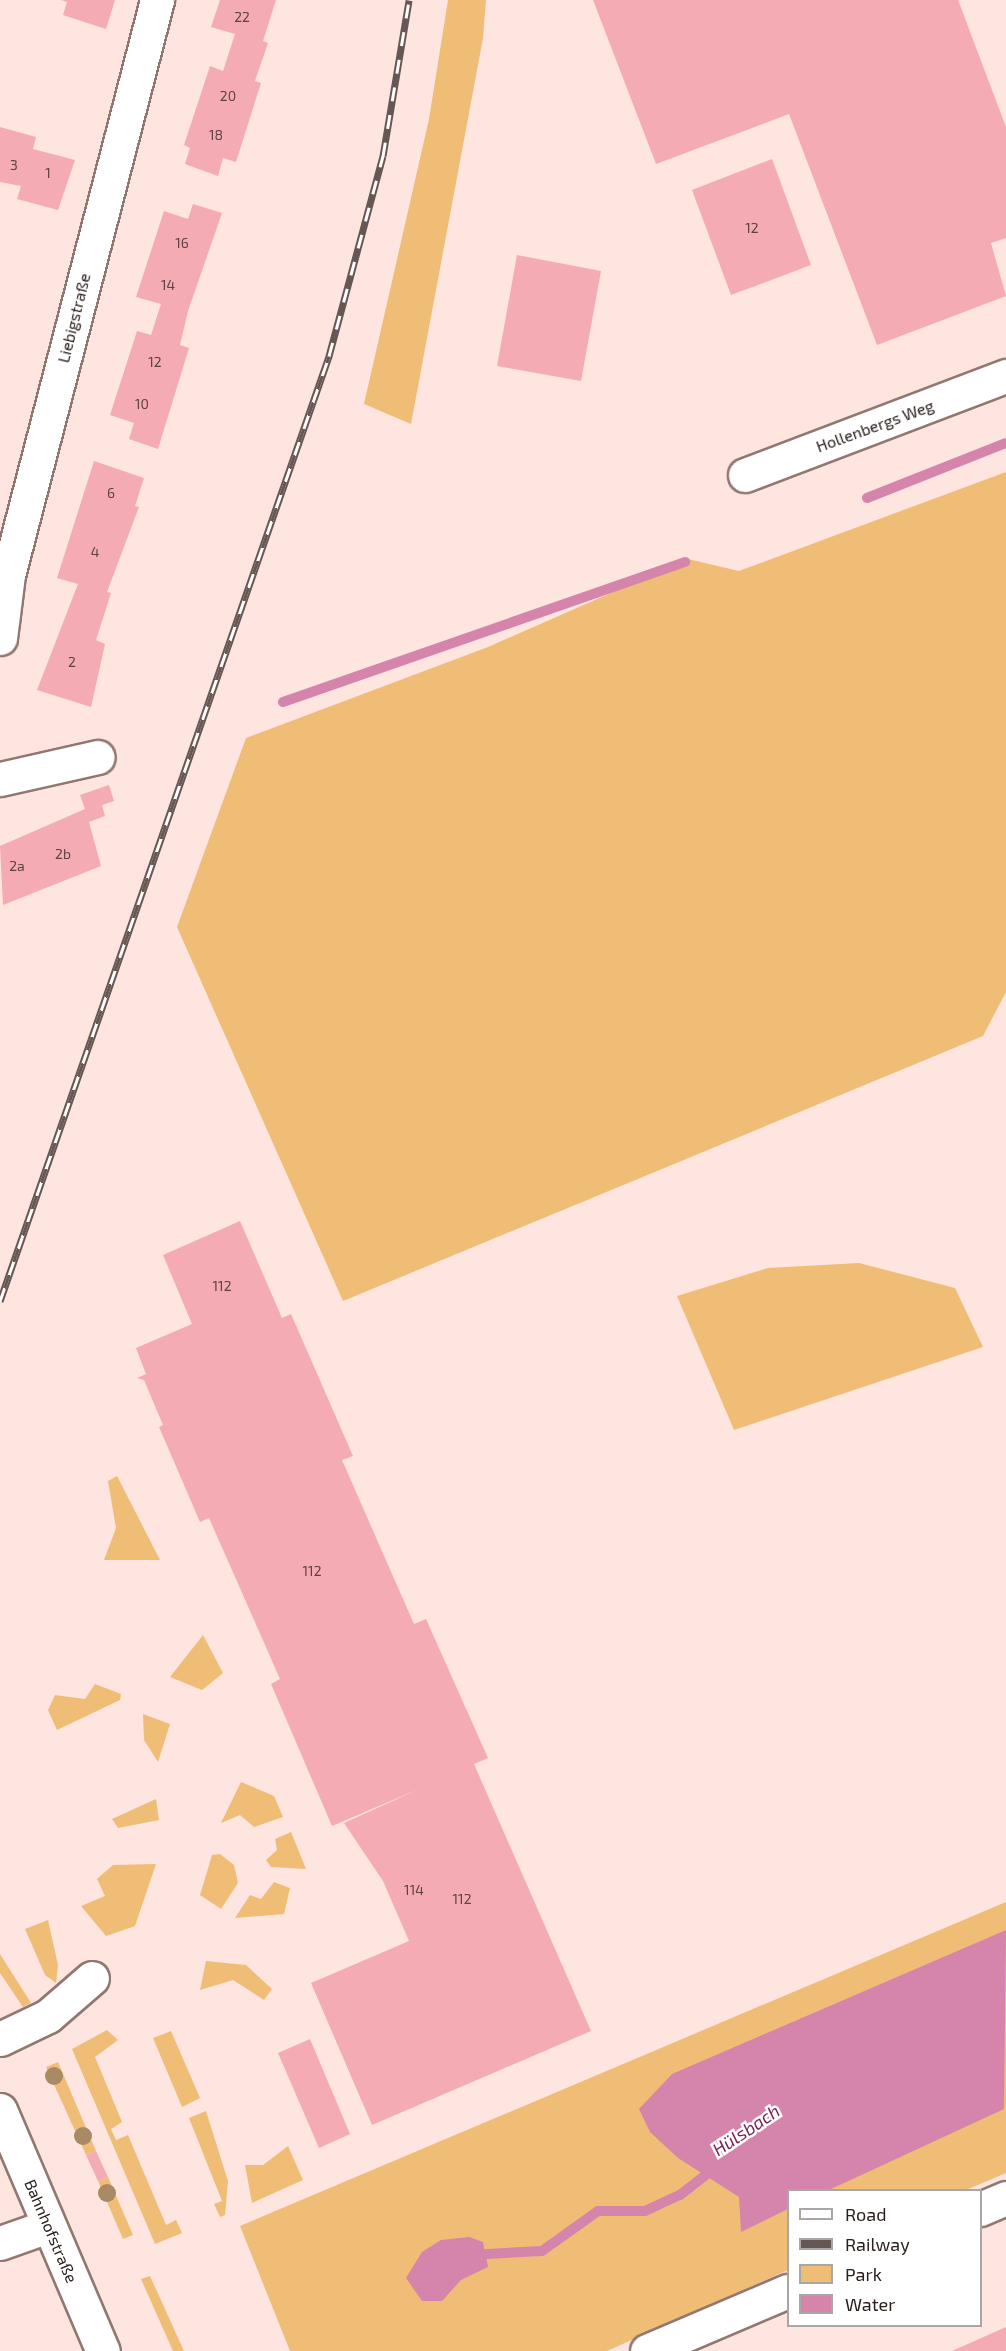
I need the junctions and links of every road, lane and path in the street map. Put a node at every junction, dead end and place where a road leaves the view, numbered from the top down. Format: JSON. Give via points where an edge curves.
{"nodes":[{"id":1,"x":157,"y":0,"type":"edge"},
{"id":2,"x":1006,"y":376,"type":"edge"},
{"id":3,"x":745,"y":474,"type":"dead end"},
{"id":4,"x":0,"y":638,"type":"edge"},
{"id":5,"x":98,"y":757,"type":"dead end"},
{"id":6,"x":0,"y":779,"type":"edge"},
{"id":7,"x":92,"y":1978,"type":"dead end"},
{"id":8,"x":0,"y":2038,"type":"edge"},
{"id":9,"x":0,"y":2110,"type":"edge"},
{"id":10,"x":1006,"y":2198,"type":"edge"},
{"id":11,"x":982,"y":2209,"type":"edge"},
{"id":12,"x":48,"y":2226,"type":"junction"},
{"id":13,"x":0,"y":2242,"type":"edge"},
{"id":14,"x":787,"y":2292,"type":"edge"},
{"id":15,"x":103,"y":2351,"type":"edge"},
{"id":16,"x":647,"y":2351,"type":"edge"}],
"edges":[{"from":1,"to":4,"type":"street","name":"Liebigstraße","via":[[8,575]]},
{"from":2,"to":3,"type":"street","name":"Hollenbergs Weg"},
{"from":5,"to":6,"type":"street"},
{"from":7,"to":8,"type":"street","via":[[74,1999]]},
{"from":9,"to":12,"type":"street","name":"Bahnhofstraße"},
{"from":10,"to":11,"type":"street"},
{"from":12,"to":13,"type":"street"},
{"from":12,"to":15,"type":"street","name":"Bahnhofstraße"},
{"from":14,"to":16,"type":"street"}]}
